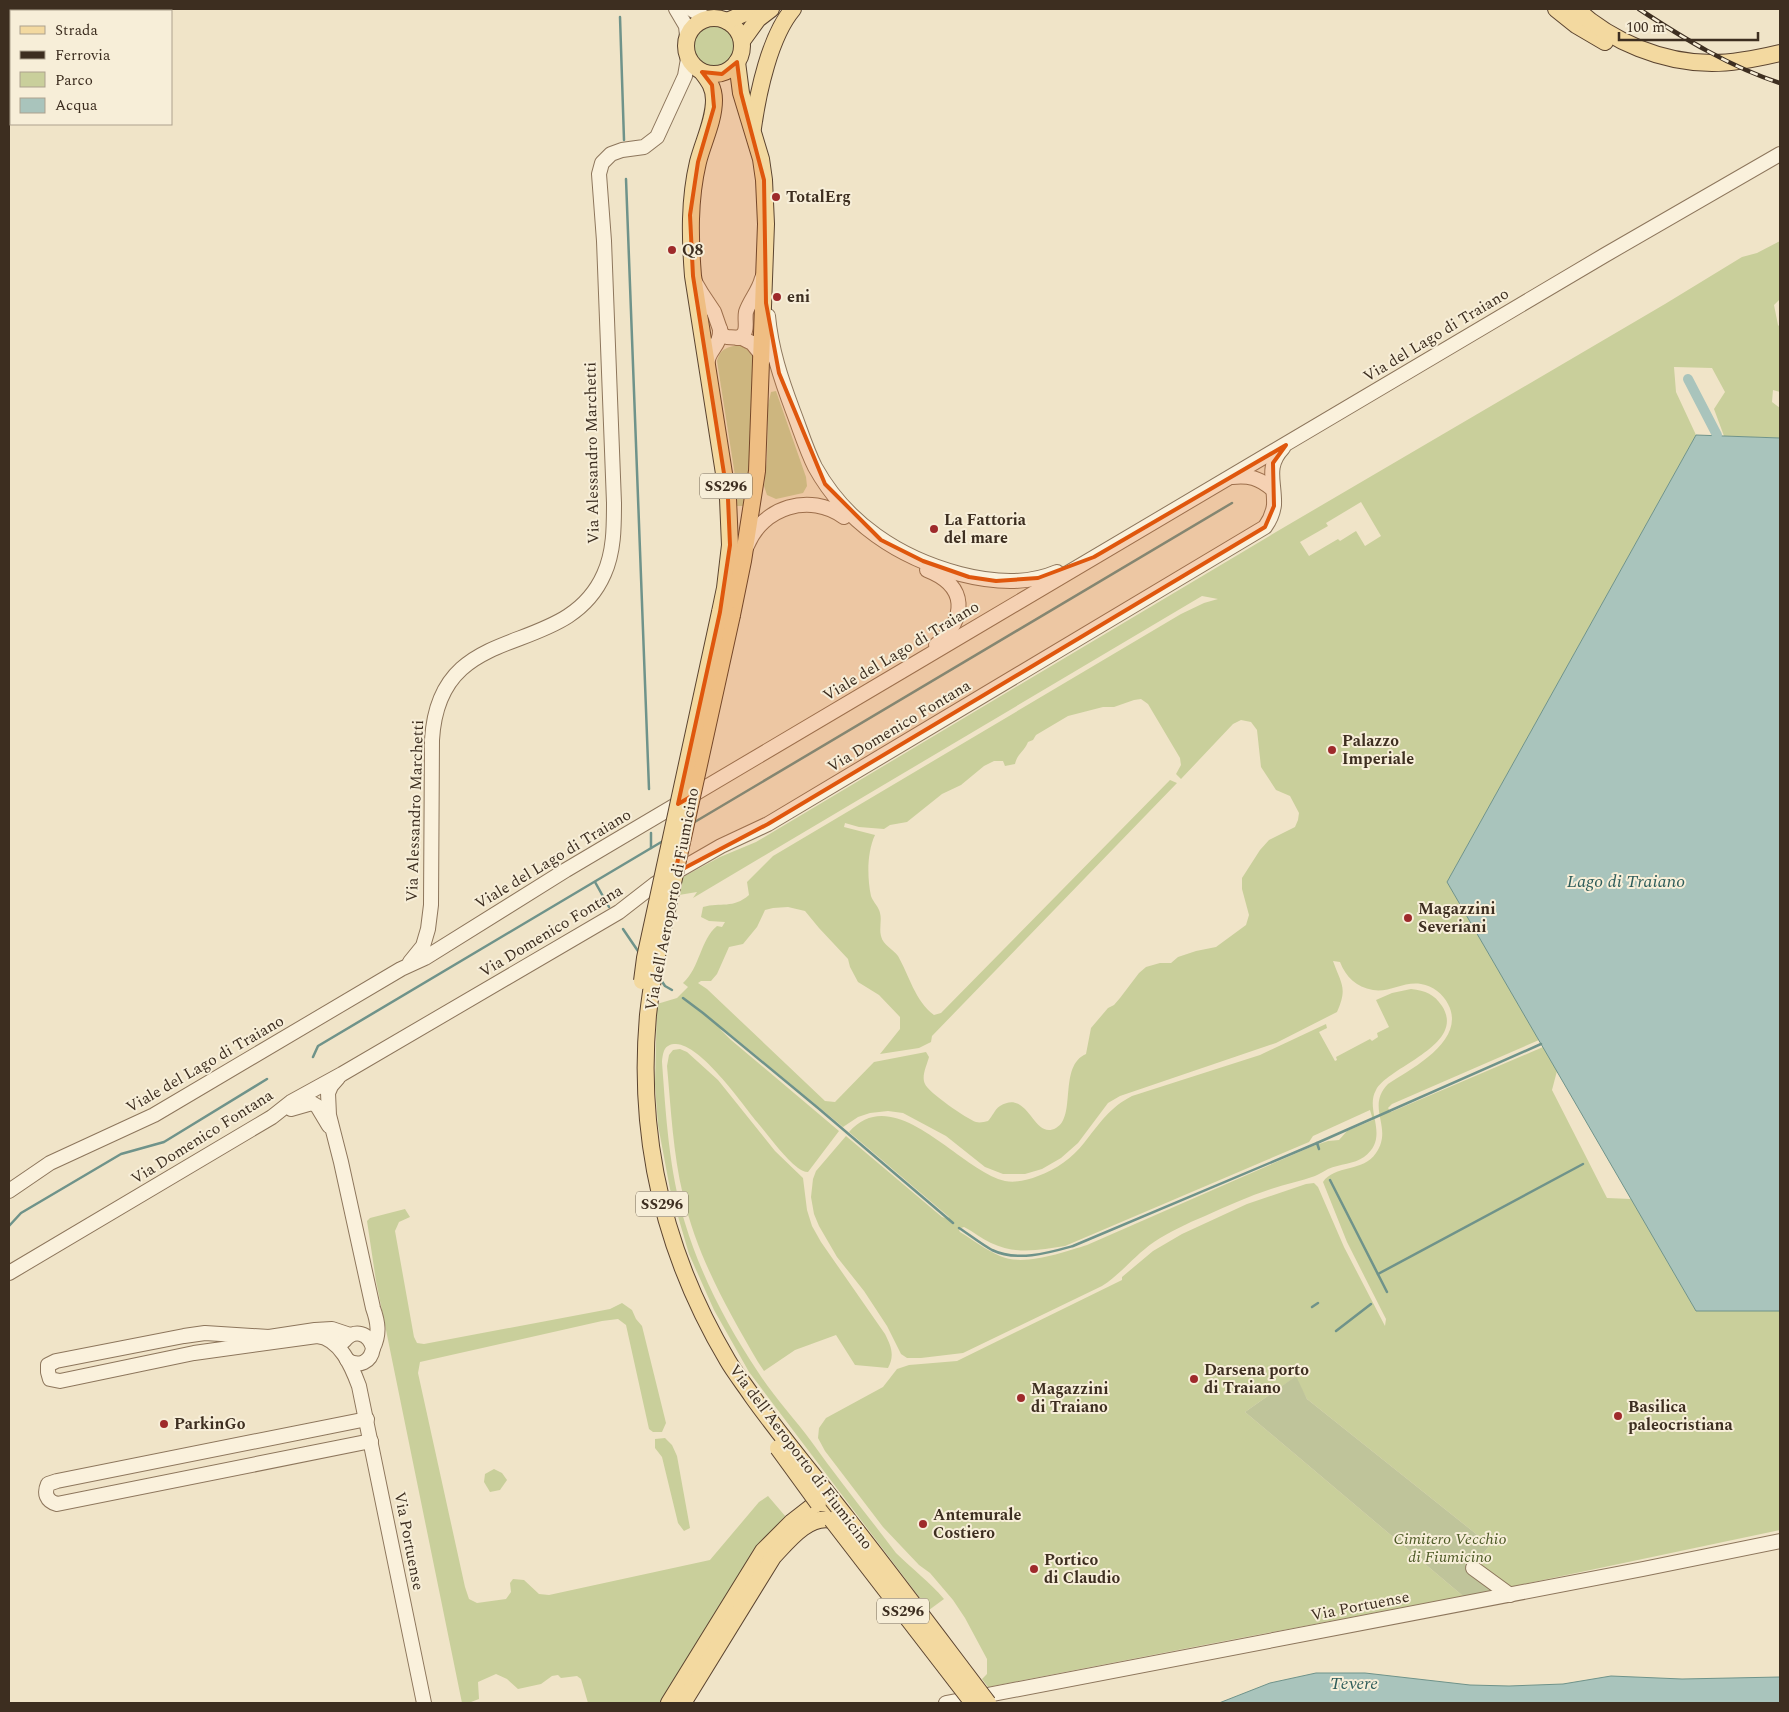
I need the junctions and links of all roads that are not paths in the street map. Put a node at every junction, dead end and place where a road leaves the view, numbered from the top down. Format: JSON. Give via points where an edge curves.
{"nodes":[{"id":1,"x":676,"y":9,"type":"edge"},
{"id":2,"x":691,"y":9,"type":"edge"},
{"id":3,"x":755,"y":9,"type":"edge"},
{"id":4,"x":771,"y":9,"type":"edge"},
{"id":5,"x":793,"y":9,"type":"edge"},
{"id":6,"x":1556,"y":9,"type":"edge"},
{"id":7,"x":1576,"y":9,"type":"edge"},
{"id":8,"x":707,"y":19,"type":"junction"},
{"id":9,"x":727,"y":21,"type":"junction"},
{"id":10,"x":687,"y":36,"type":"junction"},
{"id":11,"x":742,"y":41,"type":"junction"},
{"id":12,"x":1780,"y":53,"type":"edge"},
{"id":13,"x":688,"y":59,"type":"junction"},
{"id":14,"x":737,"y":62,"type":"junction"},
{"id":15,"x":1713,"y":63,"type":"junction"},
{"id":16,"x":702,"y":72,"type":"junction"},
{"id":17,"x":752,"y":132,"type":"junction"},
{"id":18,"x":1780,"y":154,"type":"edge"},
{"id":19,"x":765,"y":265,"type":"junction"},
{"id":20,"x":693,"y":276,"type":"junction"},
{"id":21,"x":720,"y":329,"type":"junction"},
{"id":22,"x":738,"y":338,"type":"junction"},
{"id":23,"x":762,"y":357,"type":"junction"},
{"id":24,"x":707,"y":364,"type":"junction"},
{"id":25,"x":1286,"y":444,"type":"junction"},
{"id":26,"x":1232,"y":477,"type":"junction"},
{"id":27,"x":1272,"y":489,"type":"junction"},
{"id":28,"x":844,"y":517,"type":"junction"},
{"id":29,"x":1111,"y":548,"type":"joint"},
{"id":30,"x":1094,"y":557,"type":"junction"},
{"id":31,"x":743,"y":561,"type":"junction"},
{"id":32,"x":979,"y":578,"type":"junction"},
{"id":33,"x":960,"y":603,"type":"junction"},
{"id":34,"x":726,"y":613,"type":"junction"},
{"id":35,"x":914,"y":664,"type":"junction"},
{"id":36,"x":400,"y":969,"type":"junction"},
{"id":37,"x":342,"y":1074,"type":"junction"},
{"id":38,"x":272,"y":1117,"type":"junction"},
{"id":39,"x":335,"y":1137,"type":"junction"},
{"id":40,"x":9,"y":1191,"type":"edge"},
{"id":41,"x":9,"y":1273,"type":"edge"},
{"id":42,"x":373,"y":1308,"type":"junction"},
{"id":43,"x":355,"y":1334,"type":"junction"},
{"id":44,"x":373,"y":1348,"type":"junction"},
{"id":45,"x":344,"y":1356,"type":"junction"},
{"id":46,"x":362,"y":1364,"type":"junction"},
{"id":47,"x":359,"y":1386,"type":"junction"},
{"id":48,"x":367,"y":1419,"type":"junction"},
{"id":49,"x":371,"y":1441,"type":"junction"},
{"id":50,"x":818,"y":1503,"type":"junction"},
{"id":51,"x":840,"y":1519,"type":"junction"},
{"id":52,"x":796,"y":1526,"type":"junction"},
{"id":53,"x":1780,"y":1541,"type":"edge"},
{"id":54,"x":1473,"y":1568,"type":"dead end"},
{"id":55,"x":1510,"y":1595,"type":"junction"},
{"id":56,"x":424,"y":1703,"type":"edge"},
{"id":57,"x":669,"y":1703,"type":"edge"},
{"id":58,"x":683,"y":1703,"type":"edge"},
{"id":59,"x":946,"y":1703,"type":"edge"},
{"id":60,"x":973,"y":1703,"type":"edge"},
{"id":61,"x":988,"y":1703,"type":"edge"}],
"edges":[{"from":1,"to":10,"type":"street","via":[[686,26]]},
{"from":2,"to":8,"type":"street"},
{"from":3,"to":9,"type":"main road"},
{"from":4,"to":11,"type":"main road"},
{"from":5,"to":17,"type":"main road","via":[[776,39],[758,98]]},
{"from":6,"to":15,"type":"main road","via":[[1599,39],[1623,51],[1647,59],[1676,63]]},
{"from":7,"to":15,"type":"main road","via":[[1603,29],[1647,52],[1678,60]]},
{"from":8,"to":9,"type":"main road"},
{"from":8,"to":10,"type":"main road","via":[[697,23]]},
{"from":9,"to":11,"type":"main road","via":[[738,31]]},
{"from":10,"to":13,"type":"main road"},
{"from":11,"to":14,"type":"main road"},
{"from":12,"to":15,"type":"main road"},
{"from":13,"to":16,"type":"main road"},
{"from":13,"to":36,"type":"street","name":"Via Alessandro Marchetti","via":[[685,76],[657,137],[644,147],[611,154],[602,163],[598,174],[604,241],[614,512],[613,540],[607,567],[594,592],[576,611],[543,630],[476,657],[455,674],[445,688],[432,731],[432,890],[428,923],[421,949]]},
{"from":14,"to":16,"type":"main road","via":[[722,74]]},
{"from":14,"to":17,"type":"main road","name":"Via dell'Aeroporto di Fiumicino","via":[[740,93]]},
{"from":16,"to":20,"type":"main road","name":"Via dell'Aeroporto di Fiumicino","via":[[712,85],[714,107],[698,162],[692,199]]},
{"from":17,"to":19,"type":"main road","name":"Via dell'Aeroporto di Fiumicino","via":[[764,180]]},
{"from":18,"to":25,"type":"street","name":"Via del Lago di Traiano"},
{"from":19,"to":22,"type":"street","via":[[761,284],[746,313],[745,332]]},
{"from":19,"to":23,"type":"main road","name":"Via dell'Aeroporto di Fiumicino"},
{"from":19,"to":32,"type":"street","via":[[768,322],[779,373],[808,451],[825,484],[857,520],[893,548],[938,568]]},
{"from":20,"to":21,"type":"street"},
{"from":20,"to":24,"type":"main road","name":"Via dell'Aeroporto di Fiumicino"},
{"from":21,"to":22,"type":"street","via":[[724,336]]},
{"from":21,"to":24,"type":"street","via":[[719,341]]},
{"from":22,"to":23,"type":"street","via":[[752,343]]},
{"from":23,"to":28,"type":"street","via":[[774,377],[818,488]]},
{"from":23,"to":31,"type":"main road","name":"Via dell'Aeroporto di Fiumicino","number":"SS296","via":[[757,471]]},
{"from":24,"to":34,"type":"main road","name":"Via dell'Aeroporto di Fiumicino","number":"SS296","via":[[730,522]]},
{"from":25,"to":26,"type":"street","name":"Via del Lago di Traiano"},
{"from":25,"to":27,"type":"street","via":[[1273,464]]},
{"from":26,"to":27,"type":"street","via":[[1252,477]]},
{"from":26,"to":29,"type":"street","name":"Via del Lago di Traiano"},
{"from":27,"to":37,"type":"street","name":"Via Domenico Fontana","via":[[1274,506],[1265,527],[768,824],[721,846],[655,884],[619,912]]},
{"from":28,"to":31,"type":"street","via":[[821,506],[784,508],[758,526]]},
{"from":28,"to":33,"type":"street","via":[[890,553],[937,575],[958,595]]},
{"from":29,"to":30,"type":"street","name":"Viale del Lago di Traiano"},
{"from":30,"to":32,"type":"street","via":[[1038,578],[1014,581]]},
{"from":30,"to":35,"type":"street","name":"Viale del Lago di Traiano"},
{"from":31,"to":34,"type":"main road","name":"Via dell'Aeroporto di Fiumicino","number":"SS296"},
{"from":32,"to":33,"type":"street","via":[[966,587]]},
{"from":33,"to":35,"type":"street","via":[[951,628]]},
{"from":34,"to":50,"type":"main road","name":"Via dell'Aeroporto di Fiumicino","number":"SS296","bridge":true,"via":[[645,958],[634,1064],[636,1116],[650,1200],[662,1246],[679,1286],[715,1359]]},
{"from":34,"to":51,"type":"main road","name":"Via dell'Aeroporto di Fiumicino","number":"SS296","bridge":true,"via":[[648,1014],[646,1105],[652,1157],[673,1244],[687,1280],[729,1362]]},
{"from":35,"to":36,"type":"street","name":"Viale del Lago di Traiano","via":[[432,953]]},
{"from":36,"to":40,"type":"street","name":"Viale del Lago di Traiano","via":[[154,1115],[50,1163]]},
{"from":37,"to":38,"type":"street","name":"Via Domenico Fontana","via":[[291,1102]]},
{"from":37,"to":39,"type":"street","via":[[328,1093],[329,1116]]},
{"from":38,"to":39,"type":"street","via":[[312,1103]]},
{"from":38,"to":41,"type":"street","name":"Via Domenico Fontana"},
{"from":39,"to":42,"type":"street"},
{"from":42,"to":43,"type":"street","via":[[367,1325]]},
{"from":42,"to":44,"type":"street","via":[[378,1332]]},
{"from":43,"to":44,"type":"street","via":[[367,1337]]},
{"from":43,"to":45,"type":"street","via":[[343,1341]]},
{"from":43,"to":45,"type":"street","via":[[332,1329],[269,1337],[205,1333],[56,1361],[48,1365],[48,1372],[50,1379],[60,1381],[194,1353],[318,1336],[334,1343]]},
{"from":44,"to":46,"type":"street","via":[[370,1358]]},
{"from":45,"to":46,"type":"street","via":[[351,1363]]},
{"from":45,"to":47,"type":"street","name":"Via Portuense"},
{"from":46,"to":47,"type":"street","name":"Via Portuense"},
{"from":47,"to":48,"type":"street","name":"Via Portuense"},
{"from":48,"to":49,"type":"street","name":"Via Portuense"},
{"from":48,"to":49,"type":"street","via":[[56,1481],[48,1484],[46,1497],[56,1504]]},
{"from":49,"to":56,"type":"street","name":"Via Portuense"},
{"from":50,"to":51,"type":"main road","name":"Via dell'Aeroporto di Fiumicino","number":"SS296"},
{"from":50,"to":52,"type":"main road"},
{"from":51,"to":52,"type":"main road","via":[[818,1518]]},
{"from":51,"to":60,"type":"main road","name":"Via dell'Aeroporto di Fiumicino","number":"SS296","bridge":true},
{"from":51,"to":61,"type":"main road","name":"Via dell'Aeroporto di Fiumicino","number":"SS296","bridge":true},
{"from":52,"to":57,"type":"main road","via":[[763,1551]]},
{"from":52,"to":58,"type":"main road","via":[[773,1557]]},
{"from":53,"to":55,"type":"street","name":"Via Portuense"},
{"from":54,"to":55,"type":"street"},
{"from":55,"to":59,"type":"street","name":"Via Portuense"}]}
